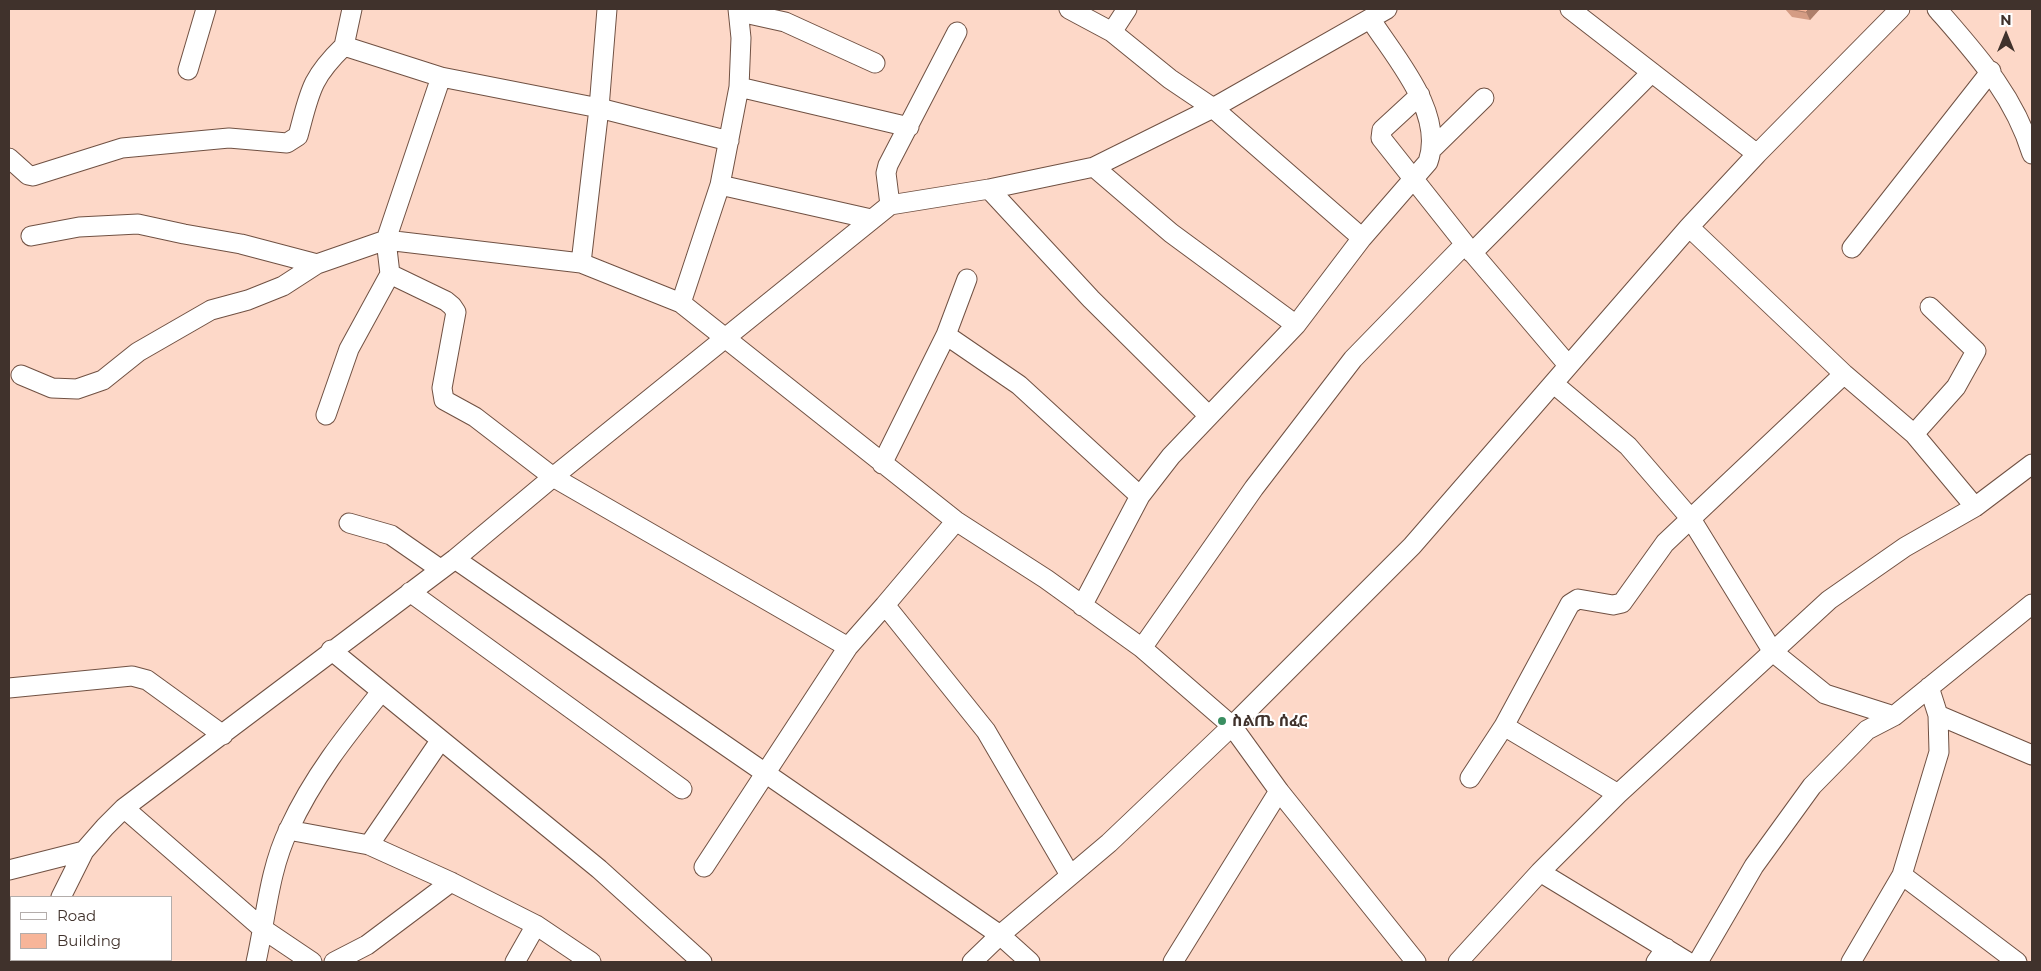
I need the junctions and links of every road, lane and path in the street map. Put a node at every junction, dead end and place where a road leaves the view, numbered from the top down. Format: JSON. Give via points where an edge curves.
{"nodes":[{"id":1,"x":206,"y":9,"type":"edge"},
{"id":2,"x":352,"y":9,"type":"edge"},
{"id":3,"x":607,"y":9,"type":"edge"},
{"id":4,"x":1069,"y":9,"type":"edge"},
{"id":5,"x":1127,"y":9,"type":"edge"},
{"id":6,"x":1387,"y":9,"type":"edge"},
{"id":7,"x":1570,"y":9,"type":"edge"},
{"id":8,"x":1900,"y":9,"type":"edge"},
{"id":9,"x":1937,"y":9,"type":"edge"},
{"id":10,"x":739,"y":10,"type":"edge"},
{"id":11,"x":1371,"y":20,"type":"junction"},
{"id":12,"x":957,"y":32,"type":"dead end"},
{"id":13,"x":1112,"y":32,"type":"junction"},
{"id":14,"x":344,"y":46,"type":"junction"},
{"id":15,"x":875,"y":63,"type":"dead end"},
{"id":16,"x":188,"y":70,"type":"dead end"},
{"id":17,"x":1991,"y":71,"type":"junction"},
{"id":18,"x":1651,"y":73,"type":"junction"},
{"id":19,"x":441,"y":76,"type":"junction"},
{"id":20,"x":739,"y":87,"type":"junction"},
{"id":21,"x":1420,"y":96,"type":"junction"},
{"id":22,"x":1484,"y":98,"type":"dead end"},
{"id":23,"x":599,"y":108,"type":"junction"},
{"id":24,"x":1213,"y":108,"type":"junction"},
{"id":25,"x":909,"y":127,"type":"junction"},
{"id":26,"x":729,"y":140,"type":"junction"},
{"id":27,"x":1432,"y":149,"type":"junction"},
{"id":28,"x":2032,"y":153,"type":"edge"},
{"id":29,"x":1757,"y":154,"type":"junction"},
{"id":30,"x":9,"y":158,"type":"edge"},
{"id":31,"x":1094,"y":167,"type":"junction"},
{"id":32,"x":1412,"y":178,"type":"junction"},
{"id":33,"x":720,"y":185,"type":"junction"},
{"id":34,"x":988,"y":189,"type":"junction"},
{"id":35,"x":890,"y":205,"type":"junction"},
{"id":36,"x":871,"y":219,"type":"junction"},
{"id":37,"x":1689,"y":227,"type":"junction"},
{"id":38,"x":30,"y":236,"type":"dead end"},
{"id":39,"x":1362,"y":238,"type":"junction"},
{"id":40,"x":386,"y":240,"type":"junction"},
{"id":41,"x":1469,"y":248,"type":"junction"},
{"id":42,"x":1852,"y":248,"type":"dead end"},
{"id":43,"x":581,"y":263,"type":"junction"},
{"id":44,"x":317,"y":264,"type":"junction"},
{"id":45,"x":390,"y":274,"type":"junction"},
{"id":46,"x":967,"y":279,"type":"dead end"},
{"id":47,"x":681,"y":303,"type":"junction"},
{"id":48,"x":1930,"y":307,"type":"dead end"},
{"id":49,"x":1296,"y":324,"type":"junction"},
{"id":50,"x":946,"y":335,"type":"junction"},
{"id":51,"x":725,"y":338,"type":"junction"},
{"id":52,"x":1568,"y":365,"type":"junction"},
{"id":53,"x":1844,"y":374,"type":"junction"},
{"id":54,"x":21,"y":375,"type":"dead end"},
{"id":55,"x":1554,"y":384,"type":"junction"},
{"id":56,"x":326,"y":415,"type":"dead end"},
{"id":57,"x":1209,"y":416,"type":"junction"},
{"id":58,"x":1914,"y":434,"type":"junction"},
{"id":59,"x":882,"y":464,"type":"junction"},
{"id":60,"x":2032,"y":464,"type":"edge"},
{"id":61,"x":553,"y":477,"type":"junction"},
{"id":62,"x":1140,"y":496,"type":"junction"},
{"id":63,"x":1975,"y":507,"type":"junction"},
{"id":64,"x":1691,"y":519,"type":"junction"},
{"id":65,"x":956,"y":521,"type":"junction"},
{"id":66,"x":349,"y":523,"type":"dead end"},
{"id":67,"x":448,"y":564,"type":"junction"},
{"id":68,"x":410,"y":592,"type":"junction"},
{"id":69,"x":2032,"y":604,"type":"edge"},
{"id":70,"x":885,"y":606,"type":"junction"},
{"id":71,"x":1082,"y":606,"type":"junction"},
{"id":72,"x":848,"y":647,"type":"junction"},
{"id":73,"x":1142,"y":648,"type":"junction"},
{"id":74,"x":331,"y":650,"type":"junction"},
{"id":75,"x":1773,"y":652,"type":"junction"},
{"id":76,"x":1929,"y":687,"type":"junction"},
{"id":77,"x":9,"y":688,"type":"edge"},
{"id":78,"x":381,"y":692,"type":"junction"},
{"id":79,"x":1938,"y":715,"type":"junction"},
{"id":80,"x":1894,"y":716,"type":"junction"},
{"id":81,"x":1232,"y":726,"type":"junction"},
{"id":82,"x":1504,"y":726,"type":"junction"},
{"id":83,"x":223,"y":735,"type":"junction"},
{"id":84,"x":440,"y":741,"type":"junction"},
{"id":85,"x":2032,"y":755,"type":"edge"},
{"id":86,"x":767,"y":772,"type":"junction"},
{"id":87,"x":1470,"y":778,"type":"dead end"},
{"id":88,"x":682,"y":790,"type":"dead end"},
{"id":89,"x":1279,"y":790,"type":"junction"},
{"id":90,"x":1618,"y":794,"type":"junction"},
{"id":91,"x":124,"y":808,"type":"junction"},
{"id":92,"x":288,"y":830,"type":"junction"},
{"id":93,"x":368,"y":845,"type":"junction"},
{"id":94,"x":84,"y":851,"type":"junction"},
{"id":95,"x":704,"y":867,"type":"dead end"},
{"id":96,"x":9,"y":870,"type":"edge"},
{"id":97,"x":1540,"y":872,"type":"junction"},
{"id":98,"x":1070,"y":875,"type":"junction"},
{"id":99,"x":1902,"y":875,"type":"junction"},
{"id":100,"x":451,"y":882,"type":"junction"},
{"id":101,"x":62,"y":896,"type":"edge"},
{"id":102,"x":536,"y":926,"type":"junction"},
{"id":103,"x":264,"y":929,"type":"junction"},
{"id":104,"x":1000,"y":935,"type":"junction"},
{"id":105,"x":1661,"y":955,"type":"edge"},
{"id":106,"x":256,"y":962,"type":"edge"},
{"id":107,"x":312,"y":962,"type":"edge"},
{"id":108,"x":334,"y":962,"type":"edge"},
{"id":109,"x":515,"y":962,"type":"edge"},
{"id":110,"x":591,"y":962,"type":"edge"},
{"id":111,"x":702,"y":962,"type":"edge"},
{"id":112,"x":972,"y":962,"type":"edge"},
{"id":113,"x":1030,"y":962,"type":"edge"},
{"id":114,"x":1172,"y":962,"type":"edge"},
{"id":115,"x":1416,"y":962,"type":"edge"},
{"id":116,"x":1458,"y":962,"type":"edge"},
{"id":117,"x":1688,"y":962,"type":"edge"},
{"id":118,"x":1698,"y":962,"type":"edge"},
{"id":119,"x":1851,"y":962,"type":"edge"},
{"id":120,"x":2017,"y":962,"type":"edge"}],
"edges":[{"from":1,"to":16,"type":"street"},
{"from":2,"to":14,"type":"street"},
{"from":3,"to":23,"type":"street"},
{"from":4,"to":13,"type":"street"},
{"from":5,"to":13,"type":"street"},
{"from":6,"to":11,"type":"street"},
{"from":7,"to":18,"type":"street"},
{"from":8,"to":29,"type":"street"},
{"from":9,"to":17,"type":"street"},
{"from":10,"to":15,"type":"street","via":[[785,22]]},
{"from":10,"to":20,"type":"street"},
{"from":11,"to":21,"type":"street"},
{"from":11,"to":24,"type":"street","via":[[1286,64]]},
{"from":12,"to":25,"type":"street"},
{"from":13,"to":24,"type":"street","via":[[1170,79]]},
{"from":14,"to":19,"type":"street"},
{"from":14,"to":30,"type":"street","via":[[318,73],[298,136],[287,143],[229,138],[122,148],[33,176]]},
{"from":17,"to":28,"type":"street","via":[[2018,116]]},
{"from":17,"to":42,"type":"street"},
{"from":18,"to":29,"type":"street"},
{"from":18,"to":41,"type":"street"},
{"from":19,"to":23,"type":"street"},
{"from":19,"to":40,"type":"street"},
{"from":20,"to":25,"type":"street"},
{"from":20,"to":26,"type":"street"},
{"from":21,"to":27,"type":"street","via":[[1428,114]]},
{"from":21,"to":32,"type":"street","via":[[1381,133],[1381,138]]},
{"from":22,"to":27,"type":"street"},
{"from":23,"to":26,"type":"street"},
{"from":23,"to":43,"type":"street"},
{"from":24,"to":31,"type":"street"},
{"from":24,"to":39,"type":"street"},
{"from":25,"to":35,"type":"street","via":[[888,164]]},
{"from":26,"to":33,"type":"street"},
{"from":27,"to":32,"type":"street","via":[[1428,162]]},
{"from":29,"to":37,"type":"street"},
{"from":31,"to":34,"type":"street"},
{"from":31,"to":49,"type":"street","via":[[1171,233]]},
{"from":32,"to":39,"type":"street"},
{"from":32,"to":41,"type":"street"},
{"from":33,"to":36,"type":"street"},
{"from":33,"to":47,"type":"street"},
{"from":34,"to":35,"type":"street"},
{"from":34,"to":57,"type":"street","via":[[1091,300]]},
{"from":35,"to":36,"type":"street"},
{"from":36,"to":51,"type":"street"},
{"from":37,"to":52,"type":"street"},
{"from":37,"to":53,"type":"street"},
{"from":38,"to":44,"type":"street","via":[[79,227],[138,224],[241,244]]},
{"from":39,"to":49,"type":"street"},
{"from":40,"to":43,"type":"street"},
{"from":40,"to":44,"type":"street"},
{"from":40,"to":45,"type":"street"},
{"from":41,"to":52,"type":"street"},
{"from":41,"to":73,"type":"street","via":[[1352,359],[1254,488]]},
{"from":43,"to":47,"type":"street"},
{"from":44,"to":54,"type":"street","via":[[283,286],[211,310],[138,352],[103,380],[77,389],[52,388]]},
{"from":45,"to":56,"type":"street","via":[[349,349]]},
{"from":45,"to":61,"type":"street","via":[[446,301],[456,312],[442,388],[444,400],[475,416]]},
{"from":46,"to":50,"type":"street"},
{"from":47,"to":51,"type":"street"},
{"from":48,"to":58,"type":"street","via":[[1976,351],[1956,387]]},
{"from":49,"to":57,"type":"street"},
{"from":50,"to":59,"type":"street"},
{"from":50,"to":62,"type":"street","via":[[1019,385]]},
{"from":51,"to":59,"type":"street"},
{"from":51,"to":61,"type":"street"},
{"from":52,"to":55,"type":"street"},
{"from":53,"to":58,"type":"street"},
{"from":53,"to":64,"type":"street"},
{"from":55,"to":64,"type":"street","via":[[1628,446]]},
{"from":55,"to":81,"type":"street","via":[[1412,546]]},
{"from":57,"to":62,"type":"street","via":[[1171,456]]},
{"from":58,"to":63,"type":"street"},
{"from":59,"to":65,"type":"street"},
{"from":60,"to":63,"type":"street"},
{"from":61,"to":67,"type":"street"},
{"from":61,"to":72,"type":"street"},
{"from":62,"to":71,"type":"street"},
{"from":63,"to":75,"type":"street","via":[[1905,547],[1829,600]]},
{"from":64,"to":75,"type":"street"},
{"from":64,"to":82,"type":"street","via":[[1665,543],[1622,603],[1613,605],[1578,599],[1570,604]]},
{"from":65,"to":70,"type":"street"},
{"from":65,"to":71,"type":"street"},
{"from":66,"to":67,"type":"street","via":[[391,535]]},
{"from":67,"to":68,"type":"street"},
{"from":67,"to":86,"type":"street"},
{"from":68,"to":74,"type":"street"},
{"from":68,"to":88,"type":"street"},
{"from":69,"to":76,"type":"street"},
{"from":70,"to":72,"type":"street"},
{"from":70,"to":98,"type":"street","via":[[986,732]]},
{"from":71,"to":73,"type":"street"},
{"from":72,"to":86,"type":"street"},
{"from":73,"to":81,"type":"street"},
{"from":74,"to":78,"type":"street"},
{"from":74,"to":83,"type":"street"},
{"from":75,"to":80,"type":"street","via":[[1825,694]]},
{"from":75,"to":90,"type":"street"},
{"from":76,"to":79,"type":"street"},
{"from":76,"to":80,"type":"street"},
{"from":77,"to":83,"type":"street","via":[[132,676],[147,680]]},
{"from":78,"to":84,"type":"street"},
{"from":78,"to":92,"type":"street","via":[[328,758]]},
{"from":79,"to":85,"type":"street"},
{"from":79,"to":99,"type":"street","via":[[1939,752]]},
{"from":80,"to":118,"type":"street","via":[[1867,730],[1812,786],[1754,866]]},
{"from":81,"to":89,"type":"street"},
{"from":81,"to":98,"type":"street","via":[[1109,843]]},
{"from":82,"to":87,"type":"street"},
{"from":82,"to":90,"type":"street"},
{"from":83,"to":91,"type":"street"},
{"from":84,"to":93,"type":"street"},
{"from":84,"to":111,"type":"street","via":[[599,869]]},
{"from":86,"to":95,"type":"street"},
{"from":86,"to":104,"type":"street"},
{"from":89,"to":114,"type":"street"},
{"from":89,"to":115,"type":"street"},
{"from":90,"to":97,"type":"street"},
{"from":91,"to":94,"type":"street"},
{"from":91,"to":103,"type":"street"},
{"from":92,"to":93,"type":"street"},
{"from":92,"to":103,"type":"street","via":[[269,892]]},
{"from":93,"to":100,"type":"street"},
{"from":94,"to":96,"type":"street"},
{"from":94,"to":101,"type":"street"},
{"from":97,"to":105,"type":"street"},
{"from":97,"to":116,"type":"street"},
{"from":98,"to":104,"type":"street"},
{"from":99,"to":119,"type":"street"},
{"from":99,"to":120,"type":"street"},
{"from":100,"to":102,"type":"street"},
{"from":100,"to":108,"type":"street","via":[[367,946]]},
{"from":102,"to":109,"type":"street"},
{"from":102,"to":110,"type":"street"},
{"from":103,"to":106,"type":"street"},
{"from":103,"to":107,"type":"street"},
{"from":104,"to":112,"type":"street"},
{"from":104,"to":113,"type":"street"},
{"from":105,"to":117,"type":"street"}]}
